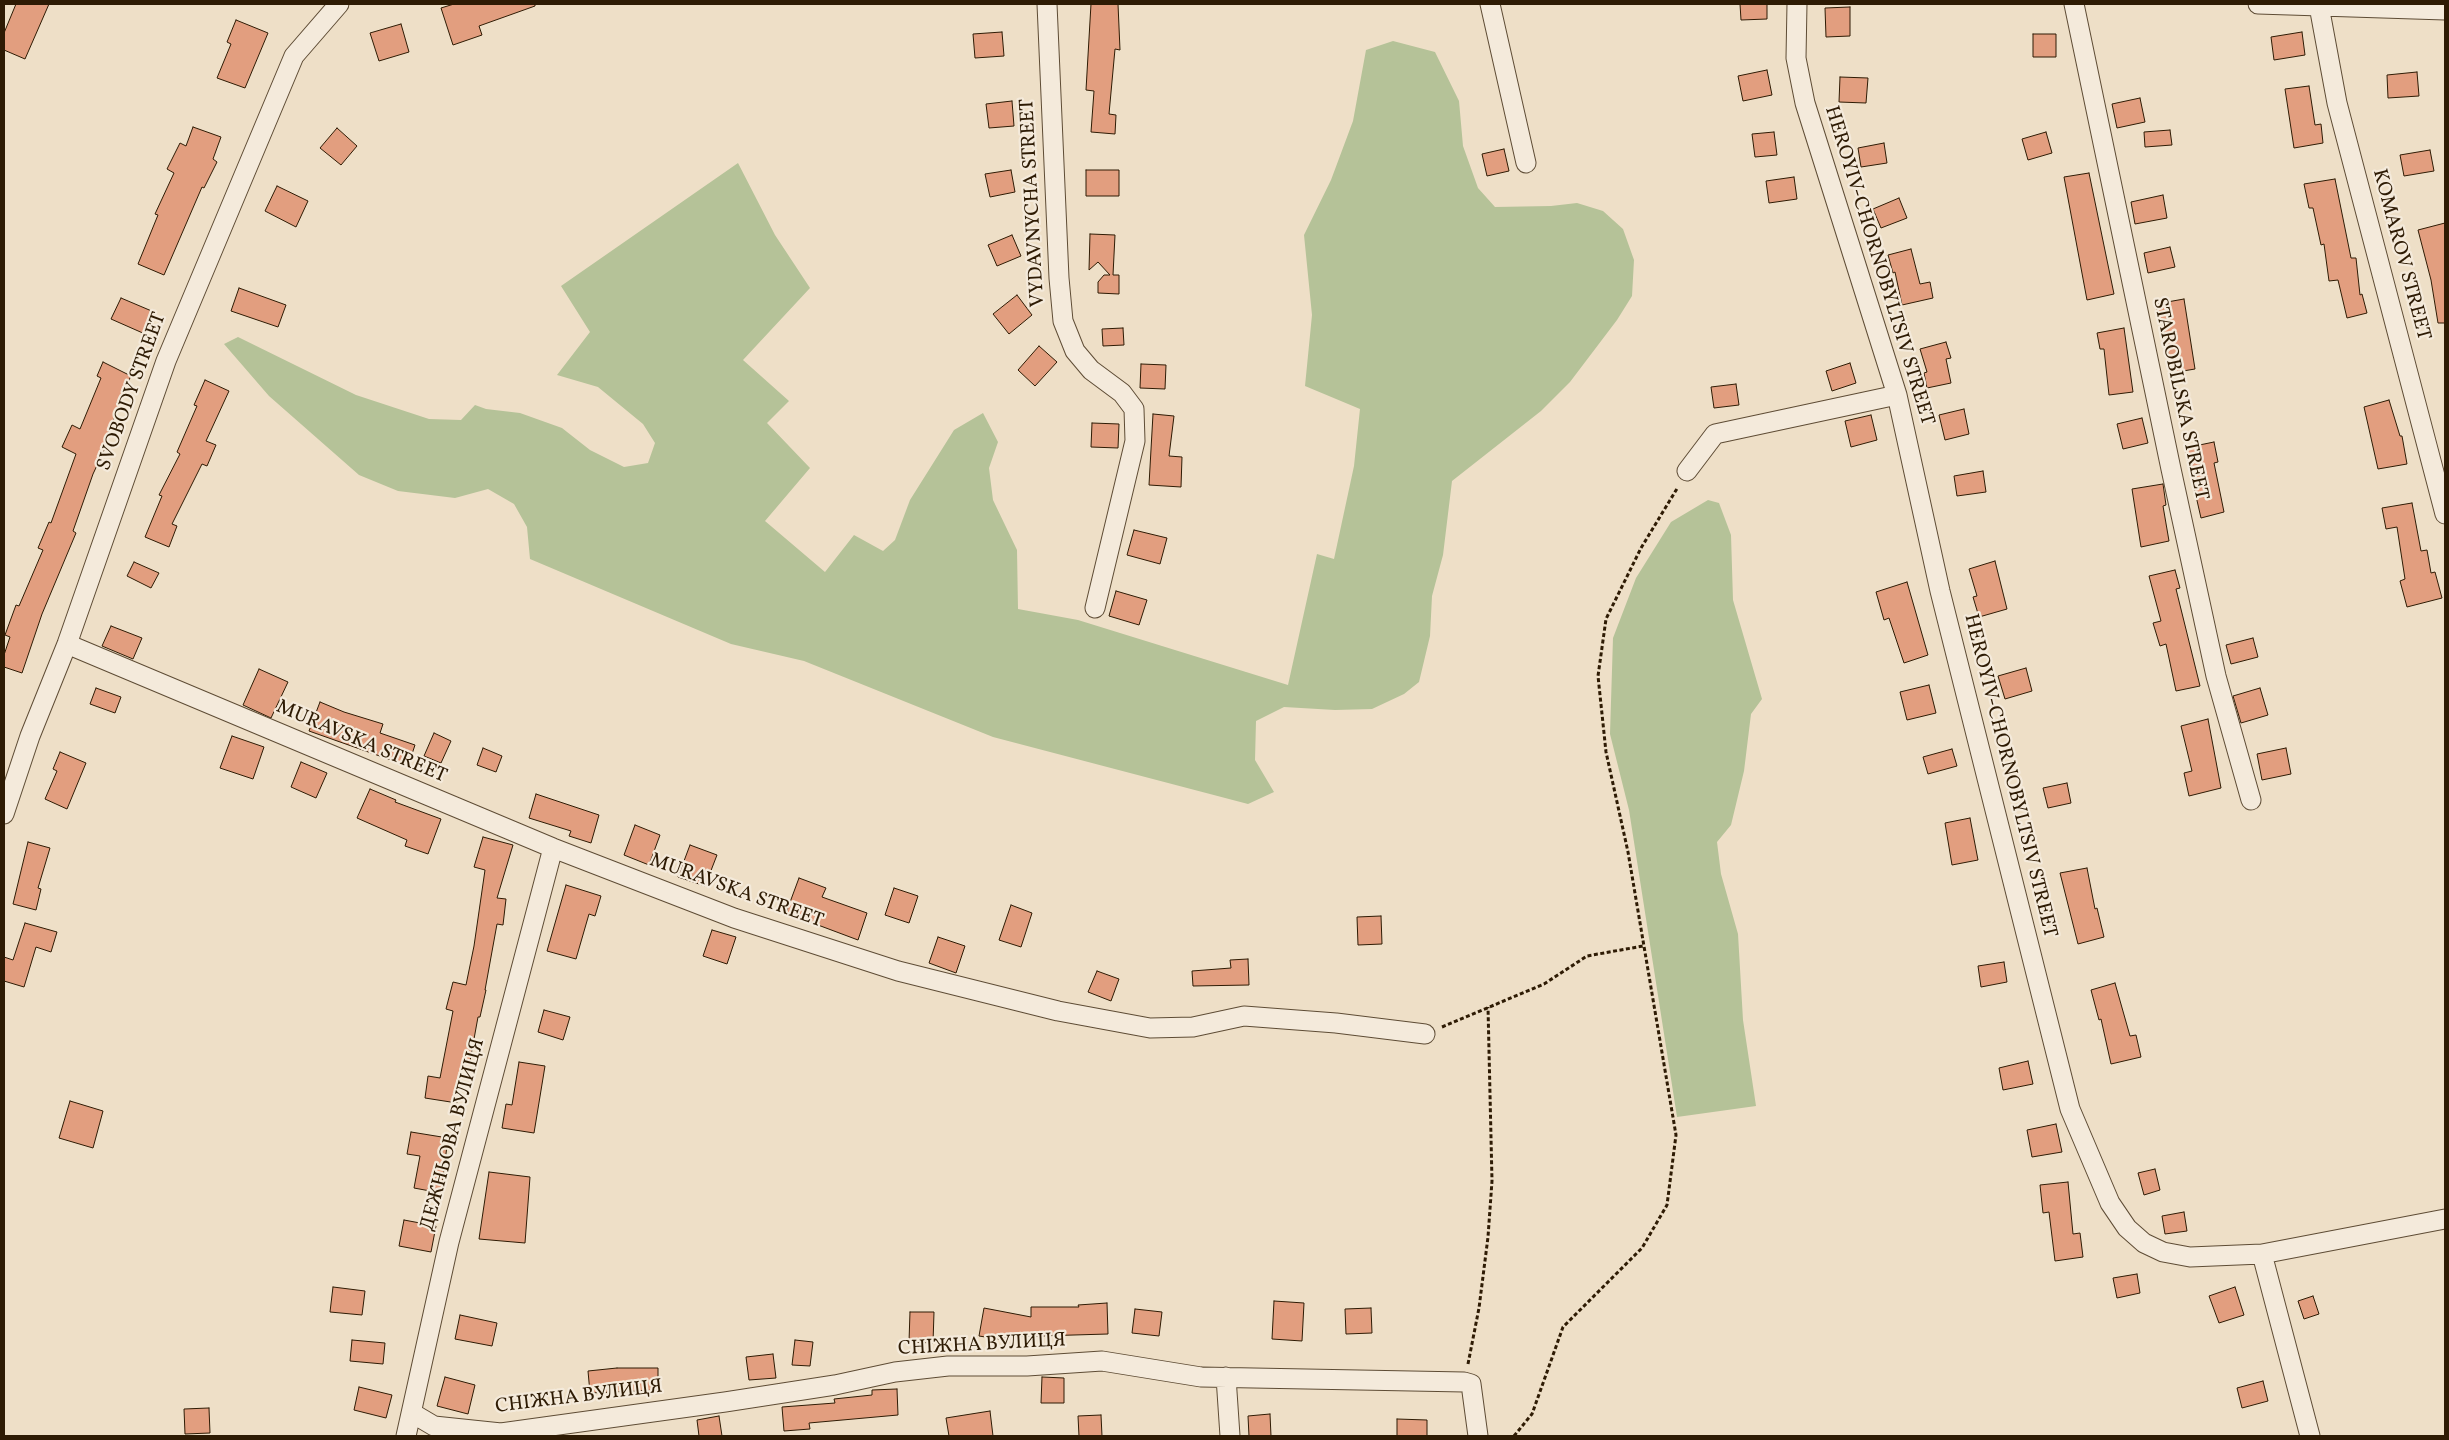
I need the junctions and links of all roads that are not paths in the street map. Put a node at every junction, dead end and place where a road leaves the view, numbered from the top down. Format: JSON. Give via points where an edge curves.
{"nodes":[{"id":1,"x":338,"y":4,"type":"edge"},
{"id":2,"x":1047,"y":4,"type":"edge"},
{"id":3,"x":1490,"y":4,"type":"edge"},
{"id":4,"x":1796,"y":4,"type":"edge"},
{"id":5,"x":2074,"y":4,"type":"edge"},
{"id":6,"x":2258,"y":4,"type":"edge"},
{"id":7,"x":2319,"y":6,"type":"junction"},
{"id":8,"x":2445,"y":10,"type":"edge"},
{"id":9,"x":1526,"y":163,"type":"dead end"},
{"id":10,"x":1897,"y":395,"type":"junction"},
{"id":11,"x":1687,"y":471,"type":"road end"},
{"id":12,"x":2445,"y":514,"type":"edge"},
{"id":13,"x":1095,"y":608,"type":"dead end"},
{"id":14,"x":67,"y":644,"type":"junction"},
{"id":15,"x":2251,"y":800,"type":"dead end"},
{"id":16,"x":4,"y":814,"type":"edge"},
{"id":17,"x":553,"y":848,"type":"junction"},
{"id":18,"x":1425,"y":1034,"type":"road end"},
{"id":19,"x":2445,"y":1218,"type":"edge"},
{"id":20,"x":2262,"y":1254,"type":"junction"},
{"id":21,"x":1226,"y":1377,"type":"junction"},
{"id":22,"x":412,"y":1413,"type":"junction"},
{"id":23,"x":406,"y":1436,"type":"edge"},
{"id":24,"x":1230,"y":1436,"type":"edge"},
{"id":25,"x":1478,"y":1436,"type":"edge"},
{"id":26,"x":2310,"y":1436,"type":"edge"}],
"edges":[{"from":1,"to":14,"type":"street","name":"SVOBODY STREET","via":[[294,56],[166,361]]},
{"from":2,"to":13,"type":"street","name":"VYDAVNYCHA STREET","via":[[1058,278],[1063,321],[1075,351],[1092,370],[1122,392],[1134,409],[1135,441]]},
{"from":3,"to":9,"type":"street"},
{"from":4,"to":10,"type":"street","name":"HEROYIV-CHORNOBYLTSIV STREET","via":[[1796,58],[1806,103]]},
{"from":5,"to":15,"type":"street","name":"STAROBILSKA STREET","via":[[2214,666]]},
{"from":6,"to":7,"type":"street"},
{"from":7,"to":8,"type":"street"},
{"from":7,"to":12,"type":"street","name":"KOMAROV STREET","via":[[2337,103]]},
{"from":10,"to":11,"type":"street","via":[[1715,434]]},
{"from":10,"to":20,"type":"street","name":"HEROYIV-CHORNOBYLTSIV STREET","via":[[1940,591],[2070,1109],[2110,1203],[2127,1228],[2144,1243],[2163,1252],[2190,1257]]},
{"from":14,"to":16,"type":"street","name":"SVOBODY STREET","via":[[30,736]]},
{"from":14,"to":17,"type":"street","name":"MURAVSKA STREET"},
{"from":17,"to":18,"type":"street","name":"MURAVSKA STREET","via":[[734,918],[898,971],[1092,1018],[1150,1028],[1193,1027],[1244,1016]]},
{"from":17,"to":22,"type":"street","name":"ДЕЖНЬОВА ВУЛИЦЯ","via":[[449,1242]]},
{"from":19,"to":20,"type":"street","name":"HEROYIV-CHORNOBYLTSIV STREET"},
{"from":20,"to":26,"type":"street"},
{"from":21,"to":22,"type":"street","name":"СНІЖНА ВУЛИЦЯ","via":[[1201,1377],[1102,1361],[1027,1366],[948,1366],[895,1372],[834,1386],[726,1402],[501,1432],[434,1426]]},
{"from":21,"to":24,"type":"street"},
{"from":21,"to":25,"type":"street","name":"СНІЖНА ВУЛИЦЯ","via":[[1467,1383]]},
{"from":22,"to":23,"type":"street","name":"ДЕЖНЬОВА ВУЛИЦЯ"}]}
